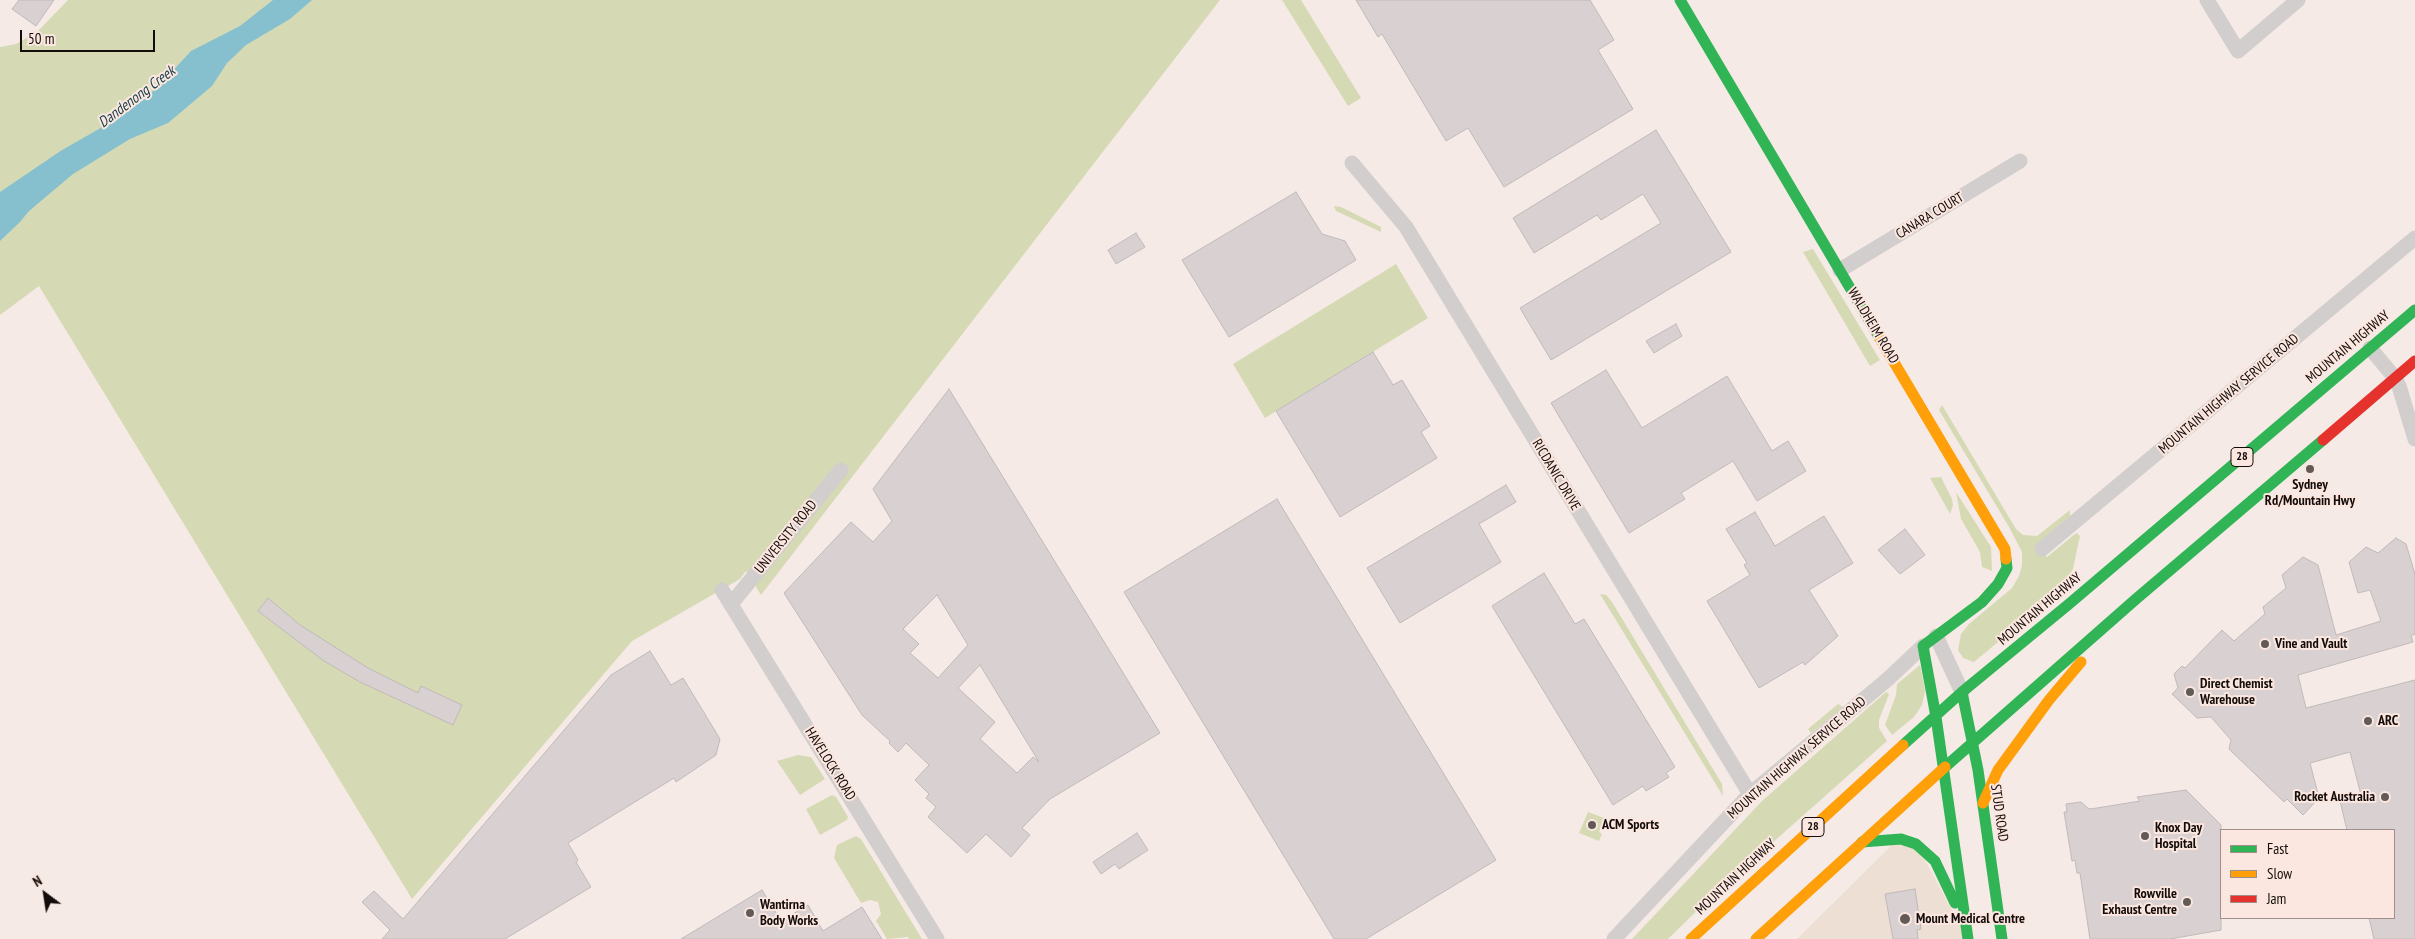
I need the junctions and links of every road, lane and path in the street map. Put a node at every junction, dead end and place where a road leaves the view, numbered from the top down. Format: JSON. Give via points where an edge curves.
{"nodes":[{"id":1,"x":1680,"y":0,"type":"edge"},
{"id":2,"x":2207,"y":0,"type":"edge"},
{"id":3,"x":2298,"y":0,"type":"edge"},
{"id":4,"x":2020,"y":161,"type":"dead end"},
{"id":5,"x":1352,"y":163,"type":"dead end"},
{"id":6,"x":2415,"y":238,"type":"edge"},
{"id":7,"x":1840,"y":270,"type":"junction"},
{"id":8,"x":2415,"y":310,"type":"edge"},
{"id":9,"x":2370,"y":348,"type":"junction"},
{"id":10,"x":2415,"y":361,"type":"edge"},
{"id":11,"x":2395,"y":378,"type":"junction"},
{"id":12,"x":2415,"y":440,"type":"edge"},
{"id":13,"x":841,"y":470,"type":"dead end"},
{"id":14,"x":2042,"y":548,"type":"dead end"},
{"id":15,"x":722,"y":590,"type":"dead end"},
{"id":16,"x":2136,"y":599,"type":"junction"},
{"id":17,"x":731,"y":604,"type":"junction"},
{"id":18,"x":1936,"y":636,"type":"junction"},
{"id":19,"x":1923,"y":646,"type":"junction"},
{"id":20,"x":1962,"y":692,"type":"junction"},
{"id":21,"x":1936,"y":717,"type":"junction"},
{"id":22,"x":1972,"y":742,"type":"junction"},
{"id":23,"x":1943,"y":769,"type":"junction"},
{"id":24,"x":1750,"y":794,"type":"junction"},
{"id":25,"x":1983,"y":803,"type":"junction"},
{"id":26,"x":1862,"y":842,"type":"junction"},
{"id":27,"x":1967,"y":934,"type":"edge"},
{"id":28,"x":937,"y":939,"type":"edge"},
{"id":29,"x":1614,"y":939,"type":"edge"},
{"id":30,"x":1691,"y":939,"type":"edge"},
{"id":31,"x":1756,"y":939,"type":"edge"},
{"id":32,"x":2002,"y":939,"type":"edge"}],
"edges":[{"from":1,"to":7,"type":"main road","name":"WALDHEIM ROAD"},
{"from":2,"to":3,"type":"street","via":[[2238,51]]},
{"from":4,"to":7,"type":"street","name":"CANARA COURT"},
{"from":5,"to":24,"type":"street","name":"RICDANIC DRIVE","via":[[1406,227]]},
{"from":6,"to":14,"type":"street","name":"MOUNTAIN HIGHWAY SERVICE ROAD"},
{"from":7,"to":18,"type":"main road","name":"WALDHEIM ROAD","via":[[2005,549],[2007,568],[1998,584],[1982,602]]},
{"from":8,"to":9,"type":"main road","name":"MOUNTAIN HIGHWAY","number":"28"},
{"from":9,"to":11,"type":"street"},
{"from":9,"to":20,"type":"main road","name":"MOUNTAIN HIGHWAY","number":"28"},
{"from":10,"to":11,"type":"main road"},
{"from":11,"to":12,"type":"street"},
{"from":11,"to":16,"type":"main road"},
{"from":13,"to":17,"type":"street","name":"UNIVERSITY ROAD"},
{"from":15,"to":17,"type":"street","name":"HAVELOCK ROAD"},
{"from":16,"to":22,"type":"main road"},
{"from":16,"to":25,"type":"main road","via":[[2049,700],[1993,777]]},
{"from":17,"to":28,"type":"street","name":"HAVELOCK ROAD"},
{"from":18,"to":19,"type":"main road","name":"WALDHEIM ROAD"},
{"from":18,"to":20,"type":"street"},
{"from":19,"to":21,"type":"main road"},
{"from":19,"to":24,"type":"street","name":"MOUNTAIN HIGHWAY SERVICE ROAD"},
{"from":20,"to":21,"type":"main road","name":"MOUNTAIN HIGHWAY","number":"28"},
{"from":20,"to":22,"type":"main road","name":"STUD ROAD"},
{"from":21,"to":23,"type":"main road"},
{"from":21,"to":30,"type":"main road","name":"MOUNTAIN HIGHWAY","number":"28"},
{"from":22,"to":23,"type":"main road"},
{"from":22,"to":25,"type":"main road","name":"STUD ROAD"},
{"from":23,"to":26,"type":"main road"},
{"from":23,"to":27,"type":"main road"},
{"from":24,"to":29,"type":"street","name":"MOUNTAIN HIGHWAY SERVICE ROAD"},
{"from":25,"to":32,"type":"main road","name":"STUD ROAD"},
{"from":26,"to":27,"type":"main road","via":[[1901,839],[1927,851],[1939,867]]},
{"from":26,"to":31,"type":"main road"}]}
